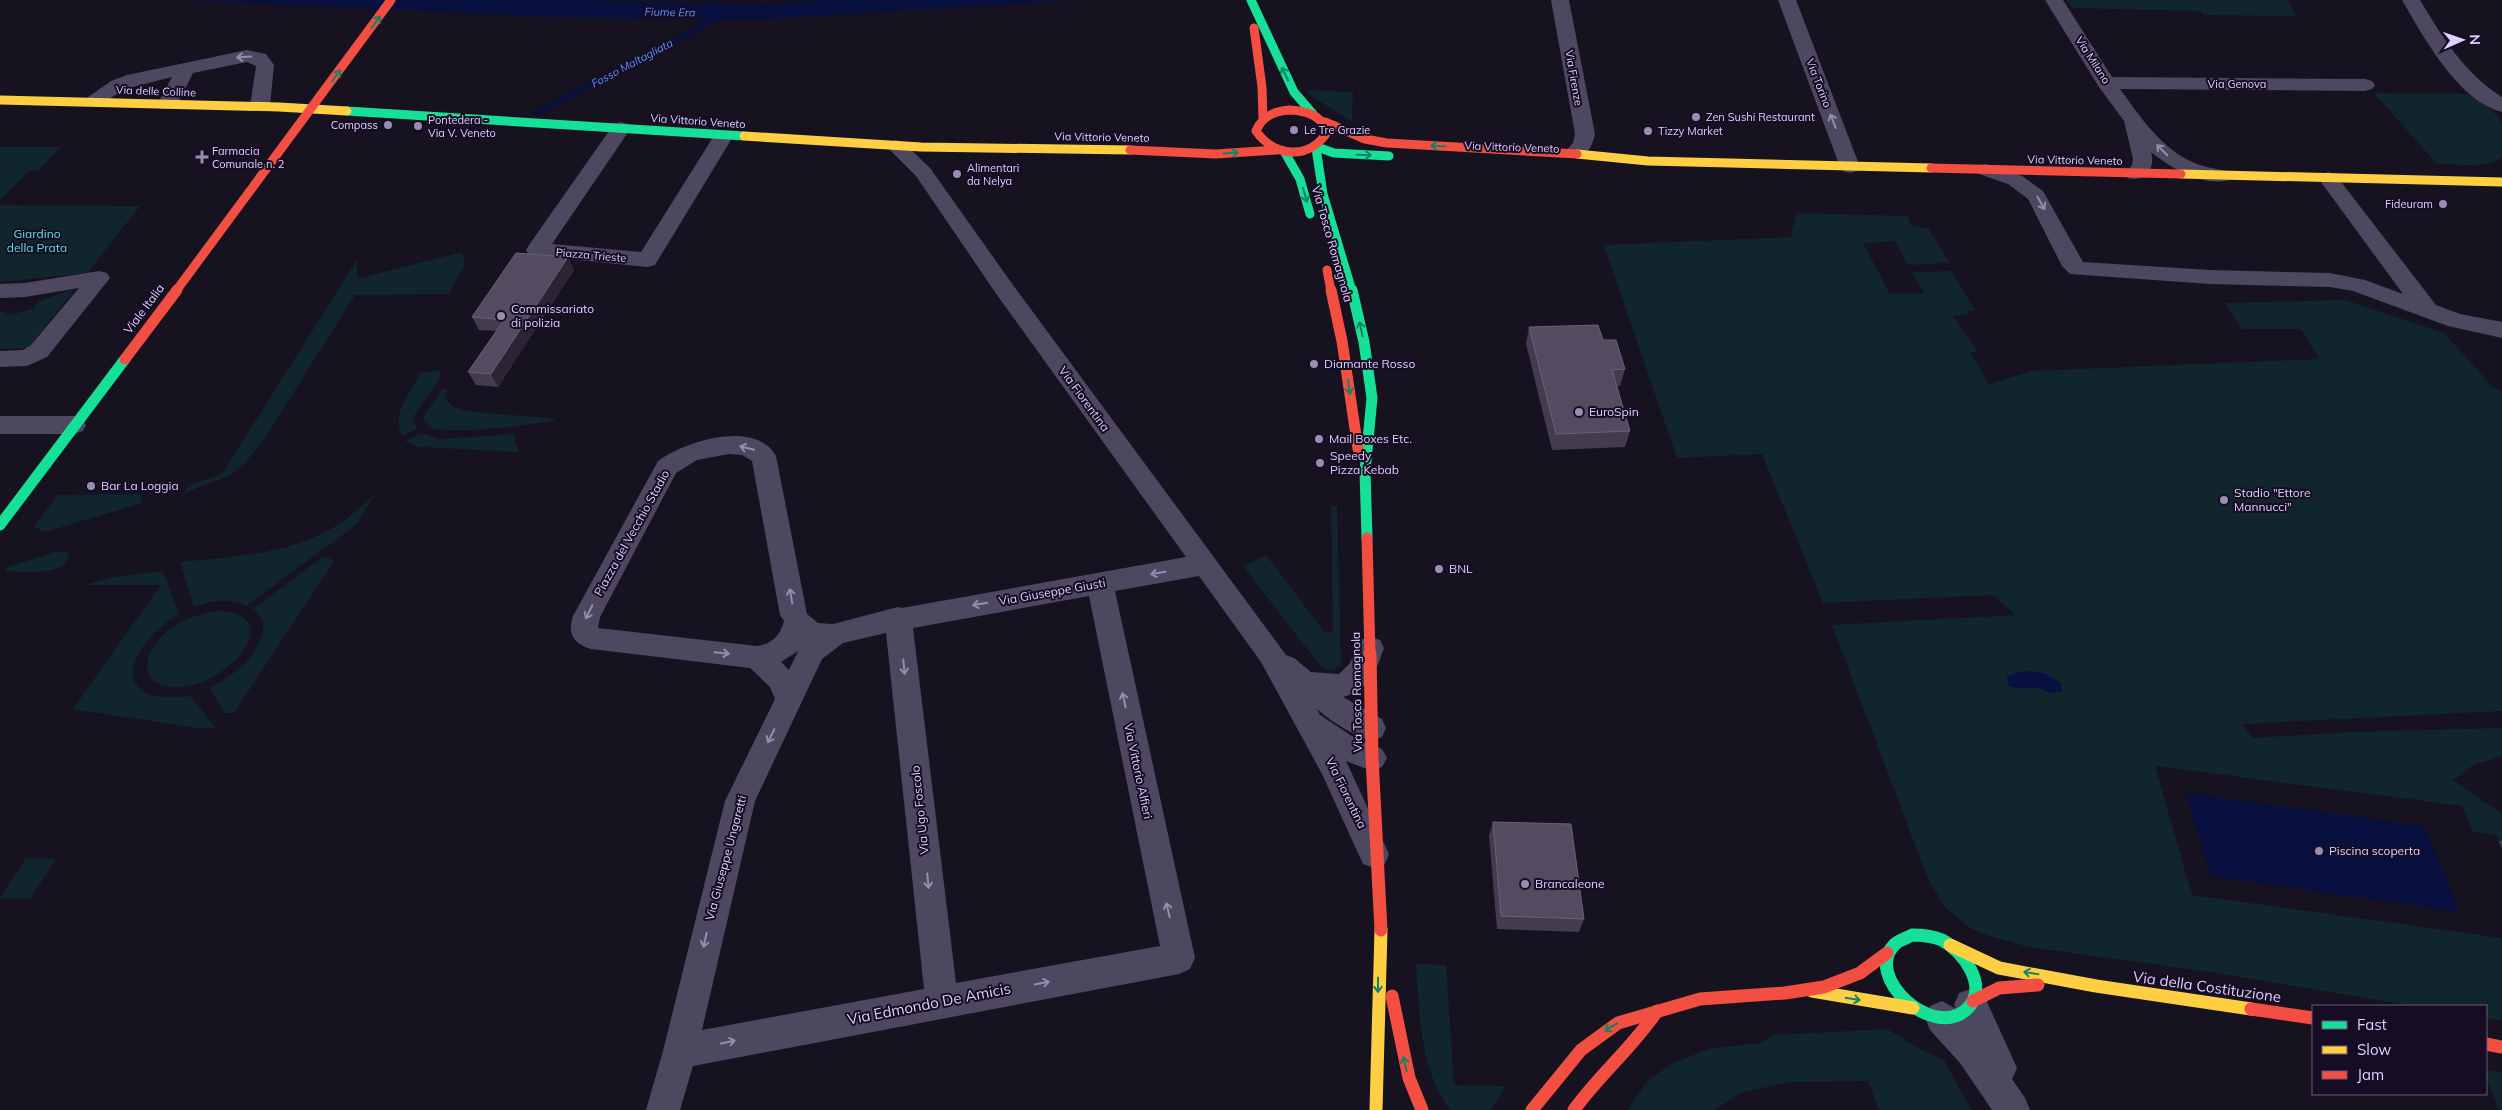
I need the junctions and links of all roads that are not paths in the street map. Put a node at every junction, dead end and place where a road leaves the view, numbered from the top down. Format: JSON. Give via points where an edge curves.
{"nodes":[{"id":1,"x":391,"y":0,"type":"edge"},
{"id":2,"x":1560,"y":0,"type":"edge"},
{"id":3,"x":1787,"y":0,"type":"edge"},
{"id":4,"x":2054,"y":0,"type":"edge"},
{"id":5,"x":2419,"y":4,"type":"edge"},
{"id":6,"x":1252,"y":5,"type":"edge"},
{"id":7,"x":186,"y":68,"type":"junction"},
{"id":8,"x":2108,"y":83,"type":"junction"},
{"id":9,"x":2365,"y":85,"type":"dead end"},
{"id":10,"x":0,"y":100,"type":"edge"},
{"id":11,"x":91,"y":102,"type":"junction"},
{"id":12,"x":167,"y":104,"type":"junction"},
{"id":13,"x":260,"y":106,"type":"junction"},
{"id":14,"x":2502,"y":106,"type":"edge"},
{"id":15,"x":312,"y":109,"type":"junction"},
{"id":16,"x":1313,"y":114,"type":"junction"},
{"id":17,"x":1263,"y":118,"type":"junction"},
{"id":18,"x":2133,"y":120,"type":"junction"},
{"id":19,"x":1325,"y":122,"type":"junction"},
{"id":20,"x":621,"y":128,"type":"junction"},
{"id":21,"x":724,"y":135,"type":"junction"},
{"id":22,"x":1227,"y":141,"type":"dead end"},
{"id":23,"x":896,"y":146,"type":"junction"},
{"id":24,"x":1316,"y":147,"type":"junction"},
{"id":25,"x":1165,"y":150,"type":"junction"},
{"id":26,"x":1281,"y":150,"type":"junction"},
{"id":27,"x":1574,"y":153,"type":"junction"},
{"id":28,"x":1398,"y":157,"type":"dead end"},
{"id":29,"x":1426,"y":157,"type":"dead end"},
{"id":30,"x":1648,"y":161,"type":"junction"},
{"id":31,"x":1850,"y":167,"type":"junction"},
{"id":32,"x":1986,"y":170,"type":"junction"},
{"id":33,"x":2135,"y":174,"type":"junction"},
{"id":34,"x":2222,"y":176,"type":"junction"},
{"id":35,"x":2328,"y":178,"type":"junction"},
{"id":36,"x":2502,"y":182,"type":"edge"},
{"id":37,"x":1313,"y":224,"type":"dead end"},
{"id":38,"x":1324,"y":260,"type":"dead end"},
{"id":39,"x":0,"y":291,"type":"edge"},
{"id":40,"x":28,"y":291,"type":"junction"},
{"id":41,"x":0,"y":302,"type":"edge"},
{"id":42,"x":2428,"y":311,"type":"junction"},
{"id":43,"x":2502,"y":330,"type":"edge"},
{"id":44,"x":0,"y":359,"type":"edge"},
{"id":45,"x":0,"y":425,"type":"edge"},
{"id":46,"x":74,"y":425,"type":"junction"},
{"id":47,"x":1366,"y":464,"type":"junction"},
{"id":48,"x":0,"y":525,"type":"edge"},
{"id":49,"x":1206,"y":564,"type":"junction"},
{"id":50,"x":1100,"y":583,"type":"junction"},
{"id":51,"x":898,"y":618,"type":"junction"},
{"id":52,"x":797,"y":622,"type":"junction"},
{"id":53,"x":833,"y":635,"type":"junction"},
{"id":54,"x":1370,"y":647,"type":"junction"},
{"id":55,"x":1271,"y":654,"type":"junction"},
{"id":56,"x":757,"y":657,"type":"junction"},
{"id":57,"x":1302,"y":681,"type":"junction"},
{"id":58,"x":789,"y":699,"type":"junction"},
{"id":59,"x":1308,"y":720,"type":"junction"},
{"id":60,"x":1372,"y":728,"type":"junction"},
{"id":61,"x":1372,"y":758,"type":"junction"},
{"id":62,"x":1380,"y":868,"type":"junction"},
{"id":63,"x":1381,"y":918,"type":"junction"},
{"id":64,"x":1950,"y":945,"type":"junction"},
{"id":65,"x":1887,"y":953,"type":"junction"},
{"id":66,"x":1179,"y":958,"type":"joint"},
{"id":67,"x":2096,"y":986,"type":"junction"},
{"id":68,"x":1805,"y":990,"type":"junction"},
{"id":69,"x":942,"y":1002,"type":"junction"},
{"id":70,"x":1950,"y":1008,"type":"junction"},
{"id":71,"x":1657,"y":1011,"type":"junction"},
{"id":72,"x":2312,"y":1018,"type":"edge"},
{"id":73,"x":2487,"y":1044,"type":"edge"},
{"id":74,"x":2502,"y":1047,"type":"edge"},
{"id":75,"x":680,"y":1051,"type":"junction"},
{"id":76,"x":664,"y":1110,"type":"edge"},
{"id":77,"x":1376,"y":1110,"type":"edge"},
{"id":78,"x":1422,"y":1110,"type":"edge"},
{"id":79,"x":1532,"y":1110,"type":"edge"},
{"id":80,"x":1574,"y":1110,"type":"edge"},
{"id":81,"x":2014,"y":1110,"type":"edge"},
{"id":82,"x":2018,"y":1110,"type":"edge"}],
"edges":[{"from":15,"to":1,"type":"main road","one_way":true},
{"from":2,"to":27,"type":"street","name":"Via Firenze","via":[[1585,134],[1583,145]]},
{"from":31,"to":3,"type":"street","name":"Via Torino","one_way":true},
{"from":4,"to":8,"type":"street","name":"Via Milano"},
{"from":5,"to":14,"type":"street","via":[[2443,55],[2456,71],[2474,88]]},
{"from":16,"to":6,"type":"main road","one_way":true,"via":[[1294,92]]},
{"from":6,"to":17,"type":"main road"},
{"from":7,"to":11,"type":"street","via":[[124,83]]},
{"from":7,"to":12,"type":"street"},
{"from":13,"to":7,"type":"street","one_way":true,"via":[[265,65],[259,58],[239,56]]},
{"from":8,"to":9,"type":"street","name":"Via Genova"},
{"from":8,"to":18,"type":"street","name":"Via Milano"},
{"from":10,"to":11,"type":"main road","name":"Via delle Colline"},
{"from":11,"to":12,"type":"main road","name":"Via delle Colline"},
{"from":12,"to":13,"type":"main road","name":"Via delle Colline"},
{"from":13,"to":15,"type":"main road","name":"Via delle Colline"},
{"from":15,"to":20,"type":"main road","name":"Via Vittorio Veneto"},
{"from":15,"to":46,"type":"main road","name":"Viale Italia"},
{"from":16,"to":17,"type":"main road","via":[[1283,110]]},
{"from":16,"to":19,"type":"main road","name":"Via Vittorio Veneto"},
{"from":17,"to":26,"type":"main road","via":[[1252,131],[1260,140]]},
{"from":18,"to":33,"type":"street","name":"Via Milano","via":[[2142,159],[2142,167]]},
{"from":34,"to":18,"type":"street","name":"Via Milano","one_way":true,"via":[[2193,169],[2174,160]]},
{"from":19,"to":24,"type":"main road","via":[[1327,136]]},
{"from":27,"to":19,"type":"main road","name":"Via Vittorio Veneto","one_way":true,"via":[[1387,143],[1365,139]]},
{"from":20,"to":21,"type":"main road","name":"Via Vittorio Veneto"},
{"from":20,"to":21,"type":"street","name":"Piazza Trieste","via":[[536,250],[647,260]]},
{"from":21,"to":23,"type":"main road","name":"Via Vittorio Veneto"},
{"from":22,"to":25,"type":"main road","name":"Via Vittorio Veneto"},
{"from":23,"to":25,"type":"main road","name":"Via Vittorio Veneto"},
{"from":23,"to":49,"type":"street","name":"Via Fiorentina","via":[[923,172],[1005,290]]},
{"from":24,"to":26,"type":"main road","name":"Via Vittorio Veneto","via":[[1301,151]]},
{"from":24,"to":28,"type":"main road","one_way":true,"via":[[1334,153]]},
{"from":47,"to":24,"type":"main road","name":"Via Tosco Romagnola","one_way":true,"via":[[1371,416],[1367,361],[1350,283],[1322,194]]},
{"from":25,"to":26,"type":"main road","name":"Via Vittorio Veneto","one_way":true,"via":[[1216,154]]},
{"from":26,"to":37,"type":"main road","name":"Via Tosco Romagnola","one_way":true,"via":[[1300,179]]},
{"from":27,"to":30,"type":"main road","name":"Via Vittorio Veneto"},
{"from":29,"to":30,"type":"main road","name":"Via Vittorio Veneto","via":[[1600,163]]},
{"from":30,"to":31,"type":"main road","name":"Via Vittorio Veneto"},
{"from":31,"to":32,"type":"main road","name":"Via Vittorio Veneto"},
{"from":32,"to":33,"type":"main road","name":"Via Vittorio Veneto"},
{"from":32,"to":42,"type":"street","one_way":true,"via":[[2015,180],[2036,195],[2073,266],[2086,271],[2338,281]]},
{"from":33,"to":34,"type":"main road","name":"Via Vittorio Veneto"},
{"from":34,"to":35,"type":"main road","name":"Via Vittorio Veneto"},
{"from":35,"to":36,"type":"main road","name":"Via Vittorio Veneto"},
{"from":35,"to":42,"type":"street"},
{"from":38,"to":47,"type":"main road","name":"Via Tosco Romagnola","one_way":true,"via":[[1335,300],[1354,434]]},
{"from":39,"to":40,"type":"street"},
{"from":40,"to":41,"type":"street"},
{"from":40,"to":44,"type":"street","via":[[99,278],[39,351],[27,358]]},
{"from":42,"to":43,"type":"street"},
{"from":45,"to":46,"type":"street"},
{"from":46,"to":48,"type":"main road","name":"Viale Italia"},
{"from":47,"to":54,"type":"main road","name":"Via Tosco Romagnola"},
{"from":49,"to":50,"type":"street","name":"Via Giuseppe Giusti","one_way":true},
{"from":49,"to":55,"type":"street","name":"Via Fiorentina"},
{"from":50,"to":51,"type":"street","name":"Via Giuseppe Giusti","one_way":true},
{"from":66,"to":50,"type":"street","name":"Via Vittorio Alfieri","one_way":true},
{"from":51,"to":53,"type":"street","name":"Via Giuseppe Ungaretti"},
{"from":51,"to":69,"type":"street","name":"Via Ugo Foscolo","one_way":true},
{"from":52,"to":53,"type":"street","via":[[810,633]]},
{"from":52,"to":56,"type":"street","name":"Piazza del Vecchio Stadio","via":[[795,636],[788,644],[768,656]]},
{"from":52,"to":56,"type":"street","name":"Piazza del Vecchio Stadio","one_way":true,"via":[[764,456],[748,447],[726,446],[693,453],[671,463],[663,472],[592,608],[584,624],[585,634],[600,640]]},
{"from":53,"to":58,"type":"street","name":"Via Giuseppe Ungaretti","via":[[812,651]]},
{"from":54,"to":57,"type":"street","name":"Via Fiorentina","via":[[1361,673],[1349,684],[1332,687]]},
{"from":54,"to":60,"type":"main road","name":"Via Tosco Romagnola"},
{"from":55,"to":57,"type":"street","name":"Via Fiorentina"},
{"from":55,"to":59,"type":"street","name":"Via Fiorentina"},
{"from":56,"to":58,"type":"street","via":[[781,680]]},
{"from":57,"to":60,"type":"street","name":"Via Fiorentina","via":[[1337,708]]},
{"from":58,"to":75,"type":"street","name":"Via Giuseppe Ungaretti","one_way":true,"via":[[737,810]]},
{"from":59,"to":61,"type":"street","name":"Via Fiorentina","via":[[1348,749]]},
{"from":59,"to":62,"type":"street","name":"Via Fiorentina","via":[[1338,774]]},
{"from":60,"to":61,"type":"main road","name":"Via Tosco Romagnola"},
{"from":61,"to":62,"type":"main road","name":"Via Tosco Romagnola"},
{"from":62,"to":63,"type":"main road","name":"Via Tosco Romagnola"},
{"from":63,"to":77,"type":"main road","name":"Via Tosco Romagnola","one_way":true},
{"from":78,"to":63,"type":"main road","name":"Via Tosco Romagnola","one_way":true,"via":[[1409,1078],[1400,1042]]},
{"from":64,"to":65,"type":"main road","via":[[1930,936],[1912,935],[1897,941]]},
{"from":67,"to":64,"type":"main road","name":"Via della Costituzione","one_way":true,"via":[[1999,968]]},
{"from":64,"to":70,"type":"main road","via":[[1965,959],[1976,985]]},
{"from":65,"to":68,"type":"main road","via":[[1859,973]]},
{"from":65,"to":70,"type":"main road","via":[[1890,982],[1904,1001]]},
{"from":69,"to":66,"type":"street","name":"Via Edmondo De Amicis","one_way":true},
{"from":67,"to":70,"type":"main road","name":"Via della Costituzione","via":[[2010,986],[1991,990]]},
{"from":67,"to":72,"type":"main road","name":"Via della Costituzione"},
{"from":68,"to":70,"type":"main road","one_way":true},
{"from":68,"to":71,"type":"main road","via":[[1688,1000]]},
{"from":75,"to":69,"type":"street","name":"Via Edmondo De Amicis","one_way":true},
{"from":70,"to":81,"type":"street","via":[[1977,1056]]},
{"from":70,"to":82,"type":"street"},
{"from":71,"to":79,"type":"main road","one_way":true,"via":[[1630,1017],[1598,1035],[1557,1076]]},
{"from":71,"to":80,"type":"main road","via":[[1649,1024],[1604,1070]]},
{"from":73,"to":74,"type":"main road"},
{"from":75,"to":76,"type":"street","name":"Via Giuseppe Ungaretti"}]}
